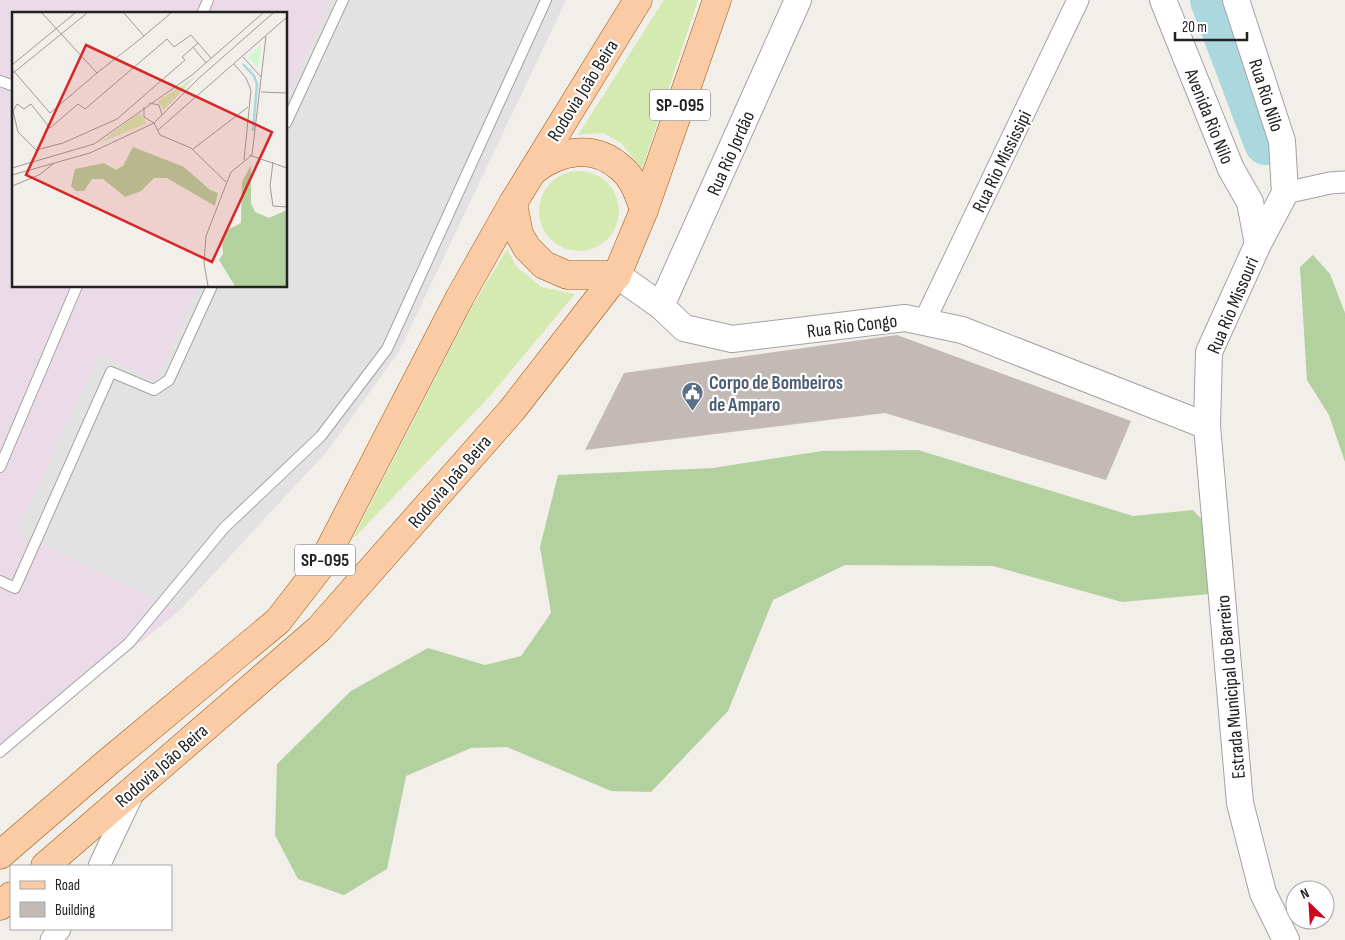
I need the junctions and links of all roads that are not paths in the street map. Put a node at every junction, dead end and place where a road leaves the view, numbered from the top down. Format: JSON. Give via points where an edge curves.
{"nodes":[{"id":1,"x":208,"y":0,"type":"edge"},
{"id":2,"x":343,"y":0,"type":"edge"},
{"id":3,"x":546,"y":0,"type":"edge"},
{"id":4,"x":638,"y":0,"type":"edge"},
{"id":5,"x":717,"y":0,"type":"edge"},
{"id":6,"x":798,"y":0,"type":"edge"},
{"id":7,"x":1078,"y":0,"type":"edge"},
{"id":8,"x":1163,"y":0,"type":"edge"},
{"id":9,"x":1236,"y":0,"type":"edge"},
{"id":10,"x":203,"y":12,"type":"edge"},
{"id":11,"x":0,"y":81,"type":"edge"},
{"id":12,"x":12,"y":85,"type":"edge"},
{"id":13,"x":288,"y":119,"type":"edge"},
{"id":14,"x":532,"y":172,"type":"junction"},
{"id":15,"x":1345,"y":182,"type":"edge"},
{"id":16,"x":1285,"y":193,"type":"junction"},
{"id":17,"x":1250,"y":202,"type":"junction"},
{"id":18,"x":513,"y":204,"type":"junction"},
{"id":19,"x":644,"y":210,"type":"junction"},
{"id":20,"x":1258,"y":244,"type":"junction"},
{"id":21,"x":617,"y":275,"type":"junction"},
{"id":22,"x":76,"y":288,"type":"edge"},
{"id":23,"x":211,"y":288,"type":"edge"},
{"id":24,"x":661,"y":306,"type":"junction"},
{"id":25,"x":924,"y":322,"type":"junction"},
{"id":26,"x":1207,"y":426,"type":"junction"},
{"id":27,"x":0,"y":467,"type":"edge"},
{"id":28,"x":0,"y":581,"type":"edge"},
{"id":29,"x":0,"y":752,"type":"edge"},
{"id":30,"x":138,"y":785,"type":"junction"},
{"id":31,"x":0,"y":855,"type":"edge"},
{"id":32,"x":46,"y":865,"type":"edge"},
{"id":33,"x":99,"y":865,"type":"edge"},
{"id":34,"x":10,"y":897,"type":"edge"},
{"id":35,"x":0,"y":906,"type":"edge"},
{"id":36,"x":1286,"y":940,"type":"edge"}],
"edges":[{"from":1,"to":10,"type":"lane"},
{"from":2,"to":13,"type":"lane"},
{"from":3,"to":29,"type":"lane","via":[[387,348],[321,436],[224,528],[129,643]]},
{"from":4,"to":14,"type":"main road","name":"Rodovia João Beira","number":"SP-095"},
{"from":5,"to":19,"type":"main road","name":"Rodovia João Beira","number":"SP-095"},
{"from":6,"to":24,"type":"street","name":"Rua Rio Jordão"},
{"from":7,"to":25,"type":"street","name":"Rua Rio Mississipi"},
{"from":8,"to":17,"type":"street","name":"Avenida Rio Nilo","via":[[1231,169]]},
{"from":9,"to":16,"type":"street","name":"Rua Rio Nilo","via":[[1282,141]]},
{"from":11,"to":12,"type":"lane"},
{"from":14,"to":18,"type":"main road","name":"Rodovia João Beira","number":"SP-095"},
{"from":14,"to":19,"type":"main road","via":[[546,161],[572,152],[598,154],[622,168],[632,181]]},
{"from":15,"to":16,"type":"street"},
{"from":16,"to":17,"type":"street"},
{"from":16,"to":20,"type":"street","name":"Rua Rio Missouri"},
{"from":17,"to":20,"type":"street","name":"Rua Rio Missouri"},
{"from":18,"to":21,"type":"main road","via":[[520,234],[527,248],[544,266],[567,275]]},
{"from":18,"to":31,"type":"main road","name":"Rodovia João Beira","number":"SP-095","via":[[460,296],[322,564],[278,621]]},
{"from":19,"to":21,"type":"main road","name":"Rodovia João Beira","number":"SP-095"},
{"from":20,"to":26,"type":"street","name":"Rua Rio Missouri","via":[[1209,352]]},
{"from":21,"to":24,"type":"street","name":"Rua Rio Congo"},
{"from":21,"to":30,"type":"main road","name":"Rodovia João Beira","number":"SP-095","via":[[512,410],[319,629]]},
{"from":22,"to":27,"type":"lane"},
{"from":23,"to":28,"type":"lane","via":[[169,380],[154,390],[111,372],[15,588]]},
{"from":24,"to":25,"type":"street","name":"Rua Rio Congo","via":[[684,328],[732,339],[905,318]]},
{"from":25,"to":26,"type":"street","name":"Rua Rio Congo","via":[[962,330]]},
{"from":26,"to":36,"type":"street","name":"Estrada Municipal do Barreiro","via":[[1240,803],[1264,893]]},
{"from":30,"to":32,"type":"main road","name":"Rodovia João Beira","number":"SP-095"},
{"from":30,"to":33,"type":"street"},
{"from":34,"to":35,"type":"main road"}]}
